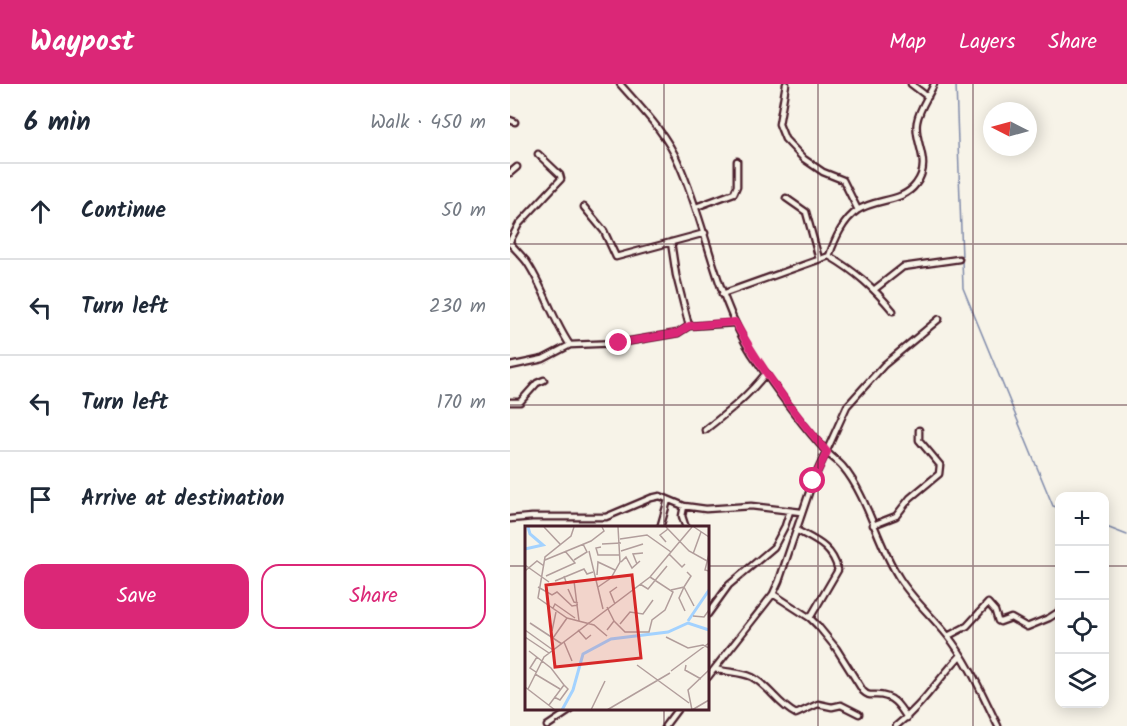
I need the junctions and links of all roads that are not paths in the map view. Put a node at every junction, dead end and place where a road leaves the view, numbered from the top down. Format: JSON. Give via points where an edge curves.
{"nodes":[{"id":1,"x":620,"y":84,"type":"edge"},
{"id":2,"x":786,"y":84,"type":"edge"},
{"id":3,"x":911,"y":84,"type":"edge"},
{"id":4,"x":934,"y":84,"type":"edge"},
{"id":5,"x":928,"y":97,"type":"junction"},
{"id":6,"x":538,"y":154,"type":"dead end"},
{"id":7,"x":737,"y":161,"type":"dead end"},
{"id":8,"x":517,"y":167,"type":"dead end"},
{"id":9,"x":510,"y":173,"type":"edge"},
{"id":10,"x":786,"y":198,"type":"dead end"},
{"id":11,"x":584,"y":207,"type":"dead end"},
{"id":12,"x":696,"y":207,"type":"junction"},
{"id":13,"x":858,"y":210,"type":"junction"},
{"id":14,"x":705,"y":233,"type":"junction"},
{"id":15,"x":510,"y":242,"type":"edge"},
{"id":16,"x":671,"y":242,"type":"junction"},
{"id":17,"x":829,"y":256,"type":"junction"},
{"id":18,"x":819,"y":259,"type":"junction"},
{"id":19,"x":959,"y":259,"type":"dead end"},
{"id":20,"x":875,"y":289,"type":"junction"},
{"id":21,"x":722,"y":294,"type":"junction"},
{"id":22,"x":893,"y":311,"type":"dead end"},
{"id":23,"x":939,"y":319,"type":"dead end"},
{"id":24,"x":735,"y":322,"type":"junction"},
{"id":25,"x":689,"y":326,"type":"junction"},
{"id":26,"x":570,"y":345,"type":"junction"},
{"id":27,"x":510,"y":366,"type":"edge"},
{"id":28,"x":766,"y":373,"type":"junction"},
{"id":29,"x":544,"y":380,"type":"dead end"},
{"id":30,"x":510,"y":402,"type":"edge"},
{"id":31,"x":705,"y":430,"type":"dead end"},
{"id":32,"x":919,"y":430,"type":"dead end"},
{"id":33,"x":827,"y":452,"type":"junction"},
{"id":34,"x":668,"y":500,"type":"junction"},
{"id":35,"x":684,"y":506,"type":"junction"},
{"id":36,"x":790,"y":511,"type":"junction"},
{"id":37,"x":801,"y":512,"type":"junction"},
{"id":38,"x":510,"y":519,"type":"edge"},
{"id":39,"x":873,"y":525,"type":"junction"},
{"id":40,"x":661,"y":526,"type":"edge"},
{"id":41,"x":685,"y":526,"type":"edge"},
{"id":42,"x":796,"y":530,"type":"junction"},
{"id":43,"x":773,"y":594,"type":"junction"},
{"id":44,"x":710,"y":611,"type":"edge"},
{"id":45,"x":1055,"y":614,"type":"edge"},
{"id":46,"x":810,"y":618,"type":"junction"},
{"id":47,"x":948,"y":636,"type":"junction"},
{"id":48,"x":961,"y":655,"type":"junction"},
{"id":49,"x":722,"y":661,"type":"junction"},
{"id":50,"x":715,"y":669,"type":"junction"},
{"id":51,"x":733,"y":671,"type":"junction"},
{"id":52,"x":710,"y":675,"type":"edge"},
{"id":53,"x":570,"y":711,"type":"edge"},
{"id":54,"x":676,"y":711,"type":"edge"},
{"id":55,"x":859,"y":714,"type":"dead end"},
{"id":56,"x":907,"y":718,"type":"junction"},
{"id":57,"x":547,"y":726,"type":"edge"},
{"id":58,"x":664,"y":726,"type":"edge"},
{"id":59,"x":896,"y":726,"type":"edge"},
{"id":60,"x":998,"y":726,"type":"edge"}],
"edges":[{"from":1,"to":12,"type":"street","via":[[657,126],[679,162]]},
{"from":2,"to":13,"type":"street","via":[[779,124],[785,139],[804,159],[843,180]]},
{"from":3,"to":5,"type":"street"},
{"from":4,"to":5,"type":"street"},
{"from":5,"to":13,"type":"street","via":[[917,122],[923,155],[915,186],[901,196]]},
{"from":6,"to":15,"type":"street","via":[[561,179],[519,224]]},
{"from":7,"to":12,"type":"street","via":[[734,193]]},
{"from":8,"to":9,"type":"street"},
{"from":10,"to":18,"type":"street","via":[[806,212]]},
{"from":11,"to":16,"type":"street","via":[[604,231],[616,257]]},
{"from":12,"to":14,"type":"street"},
{"from":13,"to":17,"type":"street","via":[[842,226]]},
{"from":14,"to":16,"type":"street"},
{"from":14,"to":21,"type":"street"},
{"from":15,"to":26,"type":"street","via":[[525,261]]},
{"from":16,"to":25,"type":"street"},
{"from":17,"to":18,"type":"street"},
{"from":17,"to":20,"type":"street"},
{"from":18,"to":21,"type":"street"},
{"from":19,"to":20,"type":"street","via":[[903,267]]},
{"from":20,"to":22,"type":"street"},
{"from":21,"to":24,"type":"street"},
{"from":23,"to":33,"type":"street","via":[[884,365],[847,406]]},
{"from":24,"to":25,"type":"street"},
{"from":24,"to":28,"type":"street"},
{"from":25,"to":26,"type":"street","via":[[678,333],[619,343]]},
{"from":26,"to":27,"type":"street","via":[[543,359]]},
{"from":28,"to":31,"type":"street","via":[[755,388]]},
{"from":28,"to":33,"type":"street"},
{"from":29,"to":30,"type":"street","via":[[520,402]]},
{"from":32,"to":39,"type":"street","via":[[919,440],[940,465],[939,474],[910,498],[896,516]]},
{"from":33,"to":37,"type":"street"},
{"from":33,"to":39,"type":"street","via":[[853,481]]},
{"from":34,"to":35,"type":"street"},
{"from":34,"to":38,"type":"street","via":[[660,496],[651,498],[606,517]]},
{"from":34,"to":40,"type":"street"},
{"from":35,"to":36,"type":"street","via":[[751,506]]},
{"from":35,"to":41,"type":"street"},
{"from":36,"to":37,"type":"street"},
{"from":36,"to":44,"type":"street","via":[[774,547],[729,585]]},
{"from":37,"to":42,"type":"street"},
{"from":39,"to":47,"type":"street","via":[[905,588]]},
{"from":42,"to":43,"type":"street"},
{"from":42,"to":46,"type":"street","via":[[826,547],[838,570]]},
{"from":43,"to":46,"type":"street"},
{"from":43,"to":49,"type":"street"},
{"from":45,"to":47,"type":"street","via":[[1027,627],[1011,618],[998,621],[988,603],[967,626]]},
{"from":46,"to":56,"type":"street","via":[[836,648],[863,692],[897,702]]},
{"from":47,"to":48,"type":"street"},
{"from":48,"to":56,"type":"street"},
{"from":48,"to":60,"type":"street"},
{"from":49,"to":50,"type":"street"},
{"from":49,"to":51,"type":"street"},
{"from":50,"to":51,"type":"street"},
{"from":50,"to":52,"type":"street"},
{"from":51,"to":55,"type":"street","via":[[753,678],[796,714],[818,704],[841,705]]},
{"from":53,"to":57,"type":"street"},
{"from":54,"to":58,"type":"street"},
{"from":56,"to":59,"type":"street"}]}
